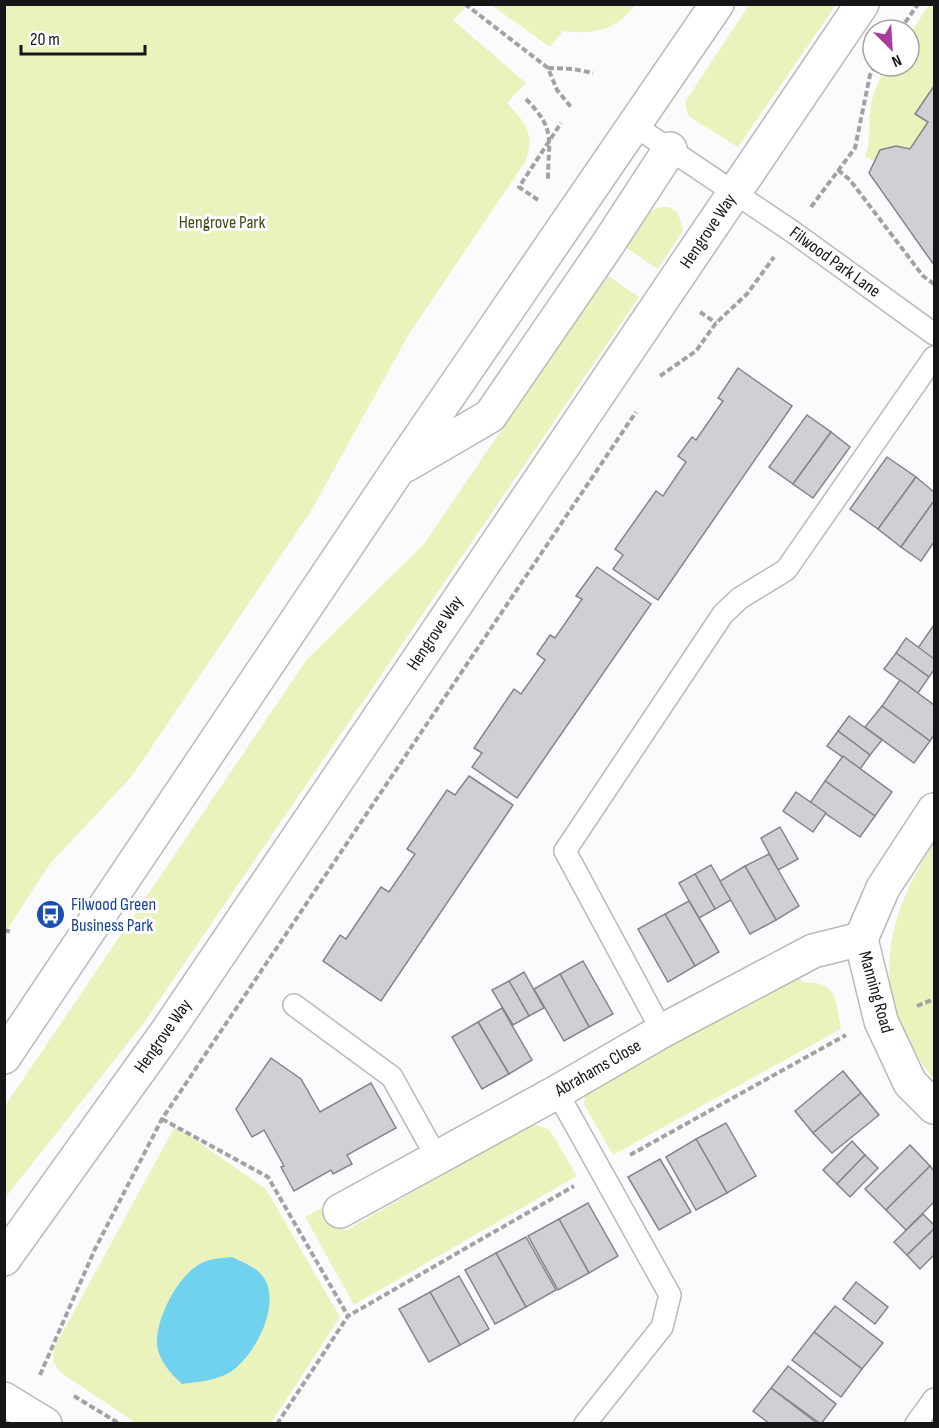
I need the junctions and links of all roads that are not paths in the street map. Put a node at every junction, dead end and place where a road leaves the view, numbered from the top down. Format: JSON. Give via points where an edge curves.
{"nodes":[{"id":1,"x":717,"y":4,"type":"edge"},
{"id":2,"x":862,"y":4,"type":"edge"},
{"id":3,"x":635,"y":126,"type":"junction"},
{"id":4,"x":670,"y":149,"type":"junction"},
{"id":5,"x":734,"y":191,"type":"junction"},
{"id":6,"x":934,"y":334,"type":"edge"},
{"id":7,"x":934,"y":357,"type":"edge"},
{"id":8,"x":399,"y":468,"type":"junction"},
{"id":9,"x":934,"y":810,"type":"edge"},
{"id":10,"x":861,"y":939,"type":"junction"},
{"id":11,"x":294,"y":1005,"type":"dead end"},
{"id":12,"x":662,"y":1031,"type":"junction"},
{"id":13,"x":4,"y":1057,"type":"edge"},
{"id":14,"x":557,"y":1092,"type":"junction"},
{"id":15,"x":934,"y":1107,"type":"edge"},
{"id":16,"x":437,"y":1158,"type":"junction"},
{"id":17,"x":340,"y":1211,"type":"dead end"},
{"id":18,"x":4,"y":1259,"type":"edge"},
{"id":19,"x":934,"y":1399,"type":"edge"},
{"id":20,"x":4,"y":1400,"type":"edge"},
{"id":21,"x":45,"y":1424,"type":"edge"},
{"id":22,"x":585,"y":1424,"type":"edge"},
{"id":23,"x":916,"y":1424,"type":"edge"}],
"edges":[{"from":1,"to":3,"type":"main road"},
{"from":2,"to":5,"type":"main road","name":"Hengrove Way"},
{"from":3,"to":4,"type":"lane","name":"Filwood Park Lane"},
{"from":3,"to":8,"type":"main road"},
{"from":4,"to":5,"type":"lane","name":"Filwood Park Lane"},
{"from":4,"to":8,"type":"main road","via":[[490,416]]},
{"from":5,"to":6,"type":"lane","name":"Filwood Park Lane"},
{"from":5,"to":18,"type":"main road","name":"Hengrove Way","via":[[168,1030]]},
{"from":7,"to":12,"type":"lane","via":[[786,570],[740,598],[723,614],[565,851]]},
{"from":8,"to":13,"type":"main road"},
{"from":9,"to":10,"type":"main road","name":"Manning Road","via":[[883,888]]},
{"from":10,"to":12,"type":"main road","name":"Abrahams Close","via":[[813,951]]},
{"from":10,"to":15,"type":"main road","name":"Manning Road","via":[[881,1021],[910,1083]]},
{"from":11,"to":16,"type":"lane","via":[[392,1077]]},
{"from":12,"to":14,"type":"main road","name":"Abrahams Close"},
{"from":14,"to":16,"type":"main road","name":"Abrahams Close"},
{"from":14,"to":22,"type":"lane","via":[[670,1295],[662,1327]]},
{"from":16,"to":17,"type":"main road","name":"Abrahams Close"},
{"from":19,"to":23,"type":"lane"},
{"from":20,"to":21,"type":"main road"}]}
